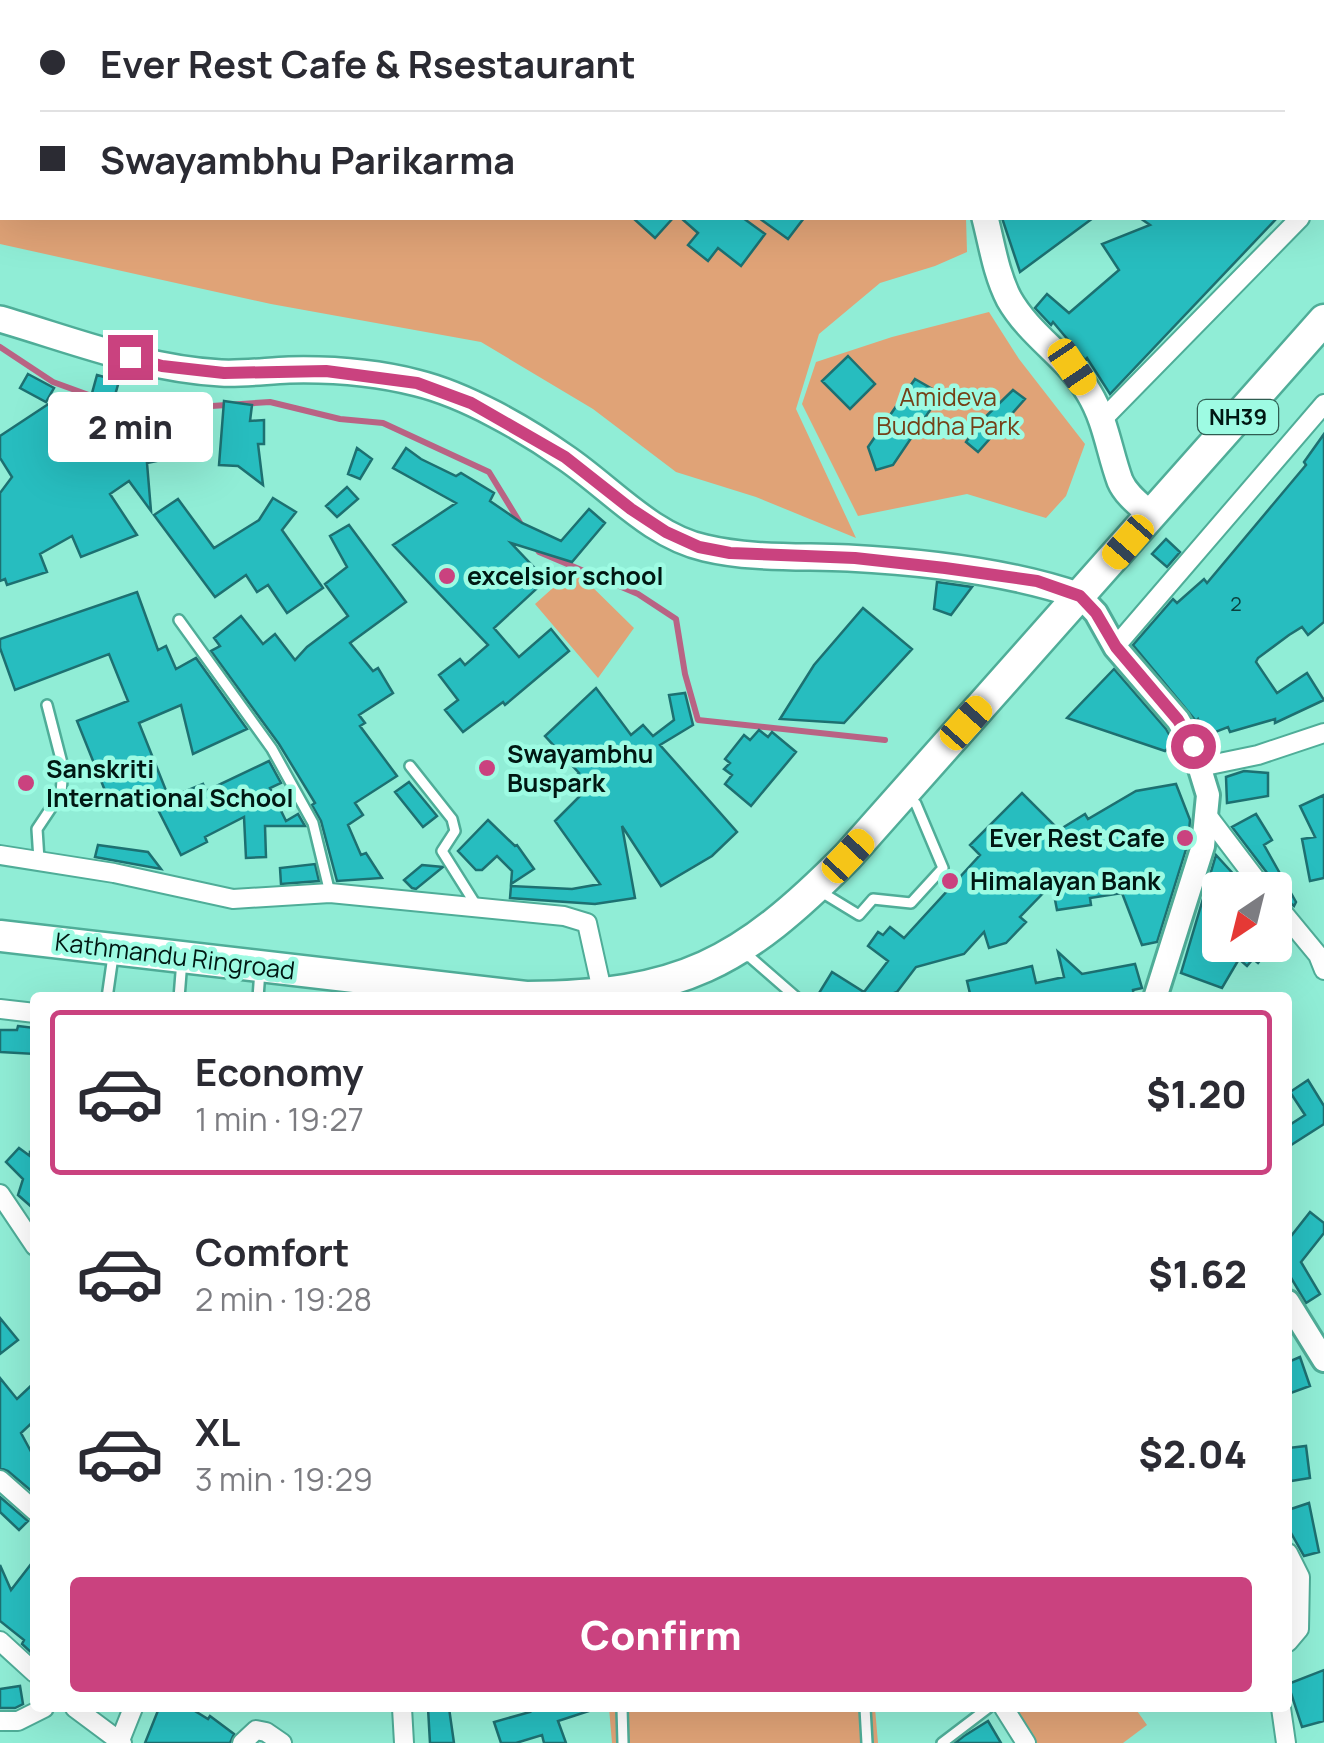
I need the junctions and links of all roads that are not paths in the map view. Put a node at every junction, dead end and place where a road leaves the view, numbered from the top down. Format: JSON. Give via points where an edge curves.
{"nodes":[{"id":1,"x":985,"y":220,"type":"edge"},
{"id":2,"x":1298,"y":220,"type":"edge"},
{"id":3,"x":0,"y":320,"type":"edge"},
{"id":4,"x":1324,"y":320,"type":"edge"},
{"id":5,"x":1324,"y":404,"type":"edge"},
{"id":6,"x":1103,"y":419,"type":"junction"},
{"id":7,"x":1151,"y":514,"type":"junction"},
{"id":8,"x":1080,"y":596,"type":"junction"},
{"id":9,"x":179,"y":620,"type":"dead end"},
{"id":10,"x":1116,"y":647,"type":"junction"},
{"id":11,"x":46,"y":705,"type":"dead end"},
{"id":12,"x":1324,"y":733,"type":"edge"},
{"id":13,"x":410,"y":766,"type":"dead end"},
{"id":14,"x":1200,"y":767,"type":"junction"},
{"id":15,"x":904,"y":793,"type":"junction"},
{"id":16,"x":1208,"y":814,"type":"junction"},
{"id":17,"x":0,"y":855,"type":"edge"},
{"id":18,"x":39,"y":860,"type":"junction"},
{"id":19,"x":1251,"y":872,"type":"edge"},
{"id":20,"x":816,"y":889,"type":"junction"},
{"id":21,"x":330,"y":893,"type":"junction"},
{"id":22,"x":478,"y":908,"type":"junction"},
{"id":23,"x":1292,"y":924,"type":"edge"},
{"id":24,"x":0,"y":936,"type":"edge"},
{"id":25,"x":114,"y":948,"type":"junction"},
{"id":26,"x":182,"y":956,"type":"junction"},
{"id":27,"x":733,"y":956,"type":"junction"},
{"id":28,"x":260,"y":966,"type":"junction"},
{"id":29,"x":1324,"y":970,"type":"edge"},
{"id":30,"x":108,"y":992,"type":"edge"},
{"id":31,"x":179,"y":992,"type":"edge"},
{"id":32,"x":258,"y":992,"type":"edge"},
{"id":33,"x":483,"y":992,"type":"edge"},
{"id":34,"x":603,"y":992,"type":"edge"},
{"id":35,"x":649,"y":992,"type":"edge"},
{"id":36,"x":791,"y":992,"type":"edge"},
{"id":37,"x":1157,"y":992,"type":"edge"},
{"id":38,"x":0,"y":1009,"type":"edge"},
{"id":39,"x":30,"y":1012,"type":"edge"},
{"id":40,"x":0,"y":1194,"type":"edge"},
{"id":41,"x":30,"y":1239,"type":"edge"},
{"id":42,"x":1292,"y":1308,"type":"edge"},
{"id":43,"x":1324,"y":1360,"type":"edge"},
{"id":44,"x":0,"y":1480,"type":"edge"},
{"id":45,"x":30,"y":1507,"type":"edge"},
{"id":46,"x":1292,"y":1561,"type":"edge"},
{"id":47,"x":1292,"y":1637,"type":"edge"},
{"id":48,"x":0,"y":1641,"type":"edge"},
{"id":49,"x":30,"y":1668,"type":"edge"},
{"id":50,"x":36,"y":1712,"type":"edge"},
{"id":51,"x":80,"y":1712,"type":"edge"},
{"id":52,"x":132,"y":1712,"type":"edge"},
{"id":53,"x":402,"y":1712,"type":"edge"},
{"id":54,"x":622,"y":1712,"type":"edge"},
{"id":55,"x":865,"y":1712,"type":"edge"},
{"id":56,"x":983,"y":1712,"type":"edge"},
{"id":57,"x":1007,"y":1712,"type":"edge"},
{"id":58,"x":1282,"y":1712,"type":"edge"},
{"id":59,"x":0,"y":1721,"type":"edge"},
{"id":60,"x":121,"y":1742,"type":"edge"},
{"id":61,"x":242,"y":1743,"type":"edge"},
{"id":62,"x":282,"y":1743,"type":"edge"},
{"id":63,"x":404,"y":1743,"type":"edge"},
{"id":64,"x":623,"y":1743,"type":"edge"},
{"id":65,"x":867,"y":1743,"type":"edge"},
{"id":66,"x":942,"y":1743,"type":"edge"},
{"id":67,"x":1026,"y":1743,"type":"edge"},
{"id":68,"x":1286,"y":1743,"type":"edge"}],
"edges":[{"from":1,"to":6,"type":"main road","via":[[1011,302],[1072,367]]},
{"from":2,"to":6,"type":"street"},
{"from":3,"to":8,"type":"main road","via":[[162,366],[224,373],[326,371],[417,383],[471,403],[565,457],[631,509],[699,547],[961,570],[1037,581]]},
{"from":4,"to":7,"type":"highway","name":"Kathmandu Ringroad","number":"NH39"},
{"from":5,"to":10,"type":"street"},
{"from":6,"to":7,"type":"main road","via":[[1120,481]]},
{"from":7,"to":8,"type":"highway","name":"Kathmandu Ringroad","number":"NH39"},
{"from":8,"to":10,"type":"street"},
{"from":8,"to":15,"type":"highway","name":"Kathmandu Ringroad","number":"NH39"},
{"from":9,"to":21,"type":"lane","via":[[272,750],[313,822]]},
{"from":10,"to":14,"type":"street","via":[[1178,720]]},
{"from":11,"to":18,"type":"lane","via":[[63,767],[62,793],[37,829]]},
{"from":12,"to":14,"type":"street"},
{"from":13,"to":22,"type":"lane","via":[[452,819],[455,832],[442,851]]},
{"from":14,"to":16,"type":"street"},
{"from":15,"to":20,"type":"highway","name":"Kathmandu Ringroad","number":"NH39"},
{"from":15,"to":20,"type":"lane","via":[[916,804],[942,868],[912,904],[873,899],[859,915]]},
{"from":16,"to":19,"type":"street"},
{"from":16,"to":37,"type":"street"},
{"from":17,"to":18,"type":"street"},
{"from":18,"to":21,"type":"street","via":[[222,897]]},
{"from":20,"to":27,"type":"highway","name":"Kathmandu Ringroad","number":"NH39"},
{"from":21,"to":22,"type":"street"},
{"from":22,"to":34,"type":"street","via":[[587,923]]},
{"from":23,"to":29,"type":"street"},
{"from":24,"to":25,"type":"highway","name":"Kathmandu Ringroad","number":"NH39"},
{"from":25,"to":26,"type":"highway","name":"Kathmandu Ringroad","number":"NH39"},
{"from":25,"to":30,"type":"lane"},
{"from":26,"to":28,"type":"highway","name":"Kathmandu Ringroad","number":"NH39"},
{"from":26,"to":31,"type":"lane"},
{"from":27,"to":35,"type":"highway","name":"Kathmandu Ringroad","number":"NH39"},
{"from":27,"to":36,"type":"lane","via":[[750,957]]},
{"from":28,"to":32,"type":"lane"},
{"from":28,"to":33,"type":"highway","name":"Kathmandu Ringroad","number":"NH39"},
{"from":38,"to":39,"type":"street"},
{"from":40,"to":41,"type":"street"},
{"from":42,"to":43,"type":"street"},
{"from":44,"to":45,"type":"street"},
{"from":46,"to":47,"type":"street","via":[[1300,1577],[1299,1628]]},
{"from":48,"to":49,"type":"street"},
{"from":50,"to":59,"type":"street"},
{"from":51,"to":60,"type":"street"},
{"from":52,"to":60,"type":"street"},
{"from":53,"to":63,"type":"street"},
{"from":54,"to":64,"type":"lane"},
{"from":55,"to":65,"type":"lane"},
{"from":56,"to":66,"type":"lane"},
{"from":57,"to":67,"type":"street"},
{"from":58,"to":68,"type":"street"},
{"from":61,"to":62,"type":"street","via":[[256,1730]]}]}
